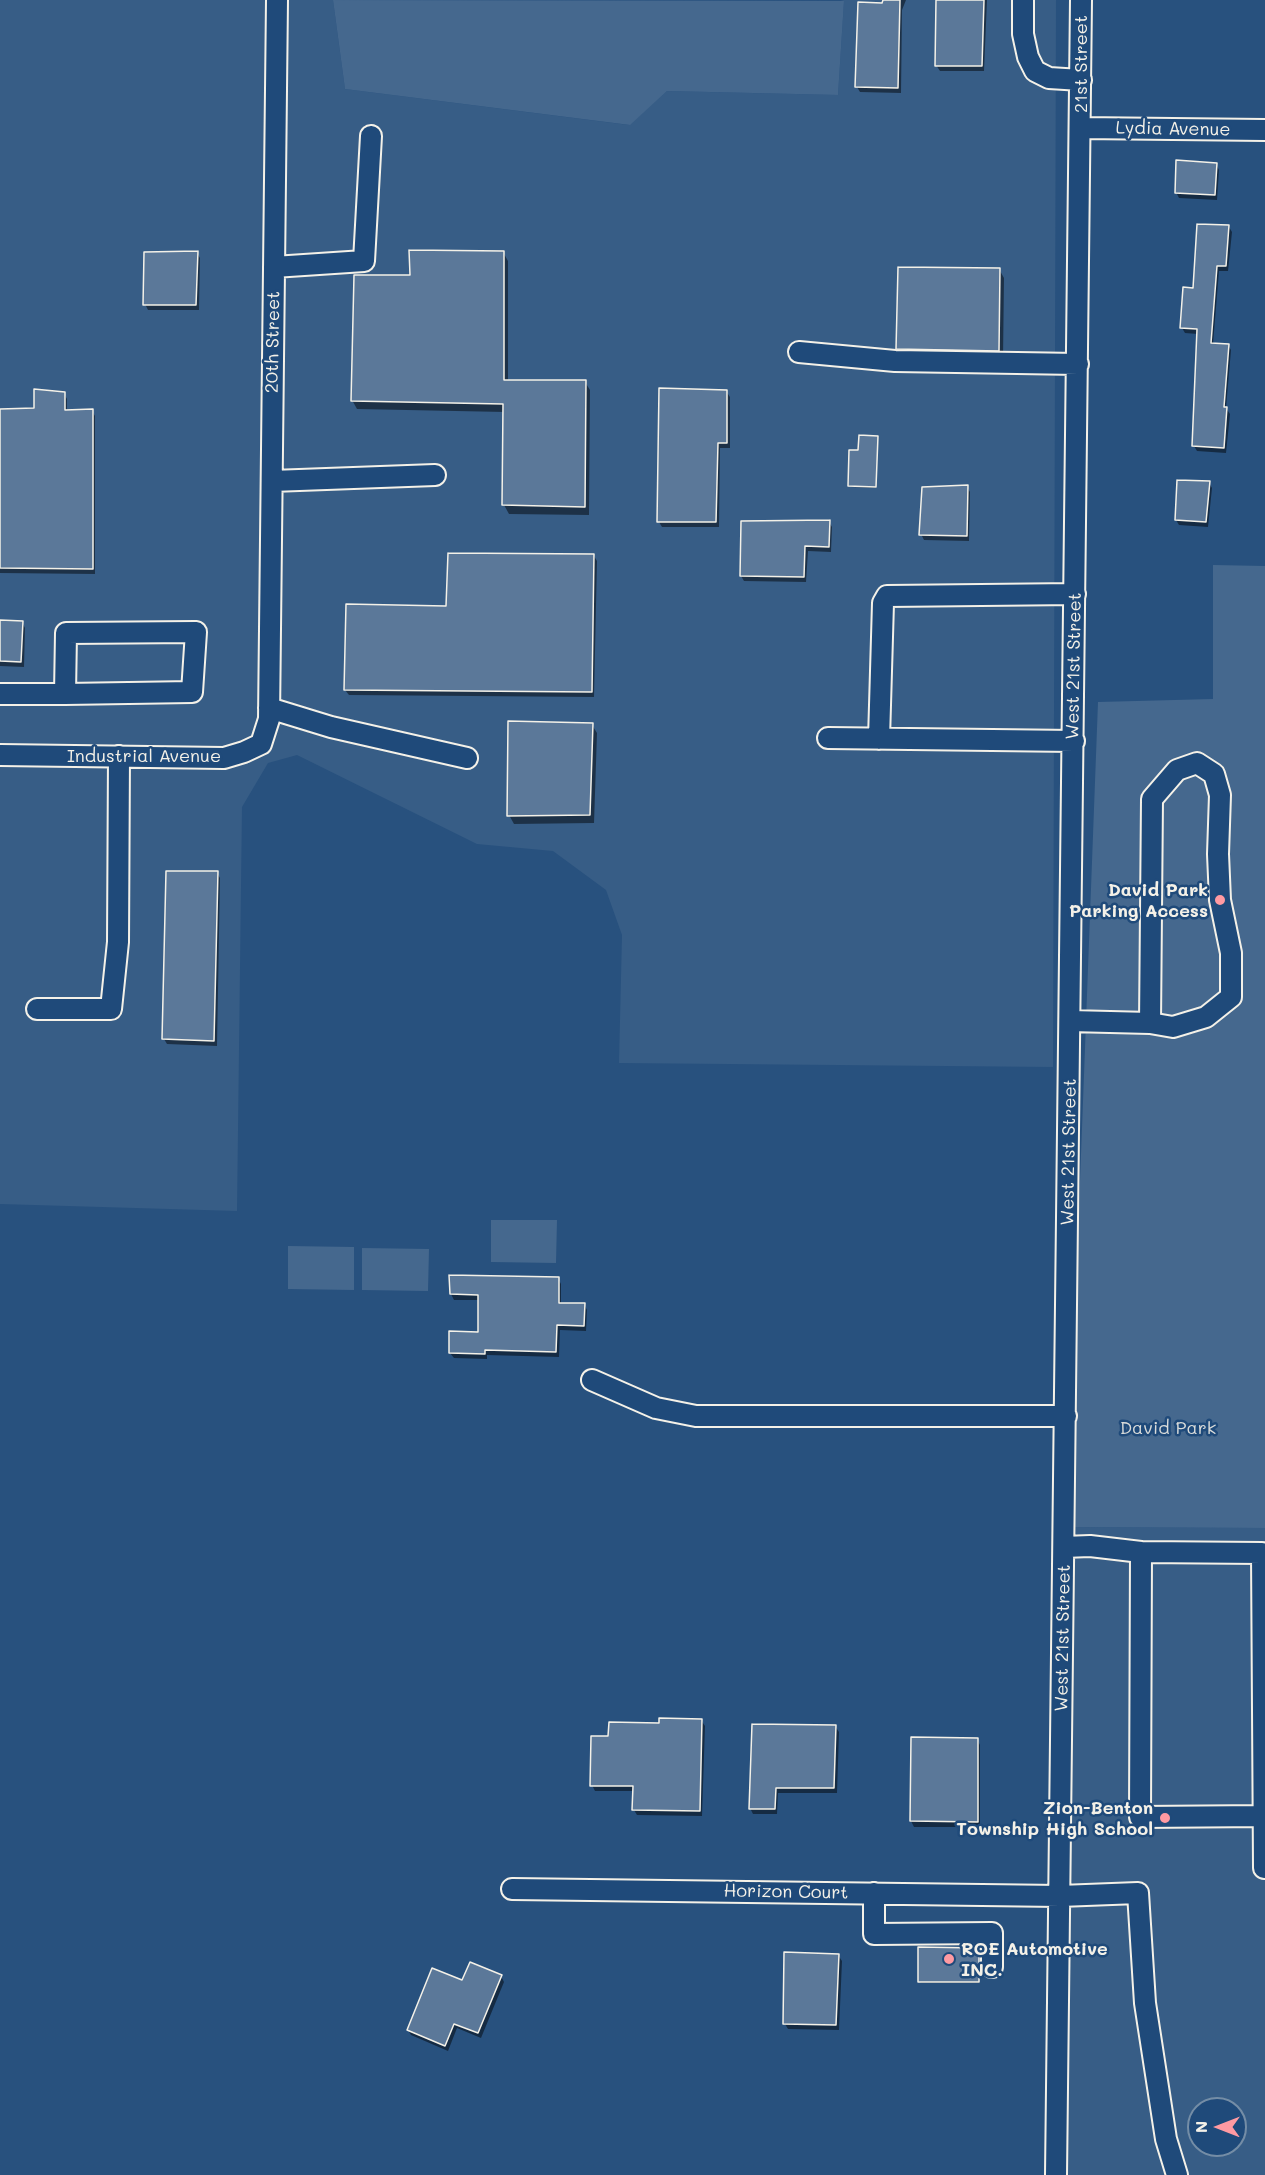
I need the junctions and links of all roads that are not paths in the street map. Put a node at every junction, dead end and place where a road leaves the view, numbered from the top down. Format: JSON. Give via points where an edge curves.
{"nodes":[{"id":1,"x":277,"y":0,"type":"edge"},
{"id":2,"x":1023,"y":0,"type":"edge"},
{"id":3,"x":1081,"y":0,"type":"edge"},
{"id":4,"x":1081,"y":80,"type":"junction"},
{"id":5,"x":1080,"y":128,"type":"junction"},
{"id":6,"x":1265,"y":130,"type":"edge"},
{"id":7,"x":371,"y":136,"type":"dead end"},
{"id":8,"x":274,"y":267,"type":"junction"},
{"id":9,"x":798,"y":352,"type":"dead end"},
{"id":10,"x":1078,"y":364,"type":"junction"},
{"id":11,"x":435,"y":475,"type":"dead end"},
{"id":12,"x":272,"y":481,"type":"junction"},
{"id":13,"x":1075,"y":594,"type":"junction"},
{"id":14,"x":270,"y":684,"type":"joint"},
{"id":15,"x":0,"y":694,"type":"edge"},
{"id":16,"x":65,"y":694,"type":"junction"},
{"id":17,"x":269,"y":708,"type":"junction"},
{"id":18,"x":828,"y":738,"type":"dead end"},
{"id":19,"x":879,"y":739,"type":"junction"},
{"id":20,"x":1074,"y":741,"type":"junction"},
{"id":21,"x":0,"y":755,"type":"edge"},
{"id":22,"x":119,"y":756,"type":"junction"},
{"id":23,"x":467,"y":758,"type":"dead end"},
{"id":24,"x":37,"y":1009,"type":"dead end"},
{"id":25,"x":1070,"y":1021,"type":"junction"},
{"id":26,"x":1150,"y":1023,"type":"junction"},
{"id":27,"x":592,"y":1380,"type":"dead end"},
{"id":28,"x":1066,"y":1416,"type":"junction"},
{"id":29,"x":1064,"y":1547,"type":"junction"},
{"id":30,"x":1141,"y":1552,"type":"junction"},
{"id":31,"x":1264,"y":1816,"type":"edge"},
{"id":32,"x":1264,"y":1868,"type":"edge"},
{"id":33,"x":512,"y":1889,"type":"dead end"},
{"id":34,"x":874,"y":1893,"type":"junction"},
{"id":35,"x":1060,"y":1896,"type":"junction"},
{"id":36,"x":992,"y":1967,"type":"dead end"},
{"id":37,"x":1056,"y":2175,"type":"edge"},
{"id":38,"x":1176,"y":2175,"type":"edge"}],
"edges":[{"from":1,"to":8,"type":"street","name":"20th Street"},
{"from":2,"to":4,"type":"street","via":[[1023,34],[1035,71],[1049,78]]},
{"from":3,"to":4,"type":"street","name":"21st Street"},
{"from":4,"to":5,"type":"street","name":"21st Street"},
{"from":5,"to":6,"type":"street","name":"Lydia Avenue"},
{"from":5,"to":10,"type":"street","name":"West 21st Street"},
{"from":7,"to":8,"type":"street","via":[[364,261]]},
{"from":8,"to":12,"type":"street","name":"20th Street"},
{"from":9,"to":10,"type":"street","via":[[895,361]]},
{"from":10,"to":13,"type":"street","name":"West 21st Street"},
{"from":11,"to":12,"type":"street"},
{"from":12,"to":14,"type":"street","name":"20th Street"},
{"from":13,"to":19,"type":"street","via":[[886,596]]},
{"from":13,"to":20,"type":"street","name":"West 21st Street"},
{"from":14,"to":17,"type":"street","name":"Industrial Avenue"},
{"from":15,"to":16,"type":"street"},
{"from":16,"to":16,"type":"street","via":[[192,692],[196,632],[66,633]]},
{"from":17,"to":22,"type":"street","name":"Industrial Avenue","via":[[261,744],[244,752],[224,758]]},
{"from":17,"to":23,"type":"street","via":[[331,727]]},
{"from":18,"to":19,"type":"street"},
{"from":19,"to":20,"type":"street"},
{"from":20,"to":25,"type":"street","name":"West 21st Street"},
{"from":21,"to":22,"type":"street","name":"Industrial Avenue"},
{"from":22,"to":24,"type":"street","via":[[118,942],[111,1009]]},
{"from":25,"to":26,"type":"street"},
{"from":25,"to":28,"type":"street","name":"West 21st Street"},
{"from":26,"to":26,"type":"street","via":[[1173,1027],[1206,1017],[1231,997],[1231,953],[1220,900],[1220,795],[1214,774],[1197,763],[1177,770],[1152,799]]},
{"from":27,"to":28,"type":"street","via":[[656,1408],[696,1416]]},
{"from":28,"to":29,"type":"street","name":"West 21st Street"},
{"from":29,"to":30,"type":"street"},
{"from":29,"to":35,"type":"street","name":"West 21st Street"},
{"from":30,"to":31,"type":"street","via":[[1262,1553]]},
{"from":30,"to":31,"type":"street","via":[[1140,1817]]},
{"from":31,"to":32,"type":"street"},
{"from":33,"to":34,"type":"street","name":"Horizon Court"},
{"from":34,"to":35,"type":"street","name":"Horizon Court"},
{"from":34,"to":36,"type":"street","via":[[874,1934],[992,1933]]},
{"from":35,"to":37,"type":"street","name":"West 21st Street"},
{"from":35,"to":38,"type":"street","name":"Horizon Court","via":[[1138,1893],[1145,2003],[1166,2139]]}]}
